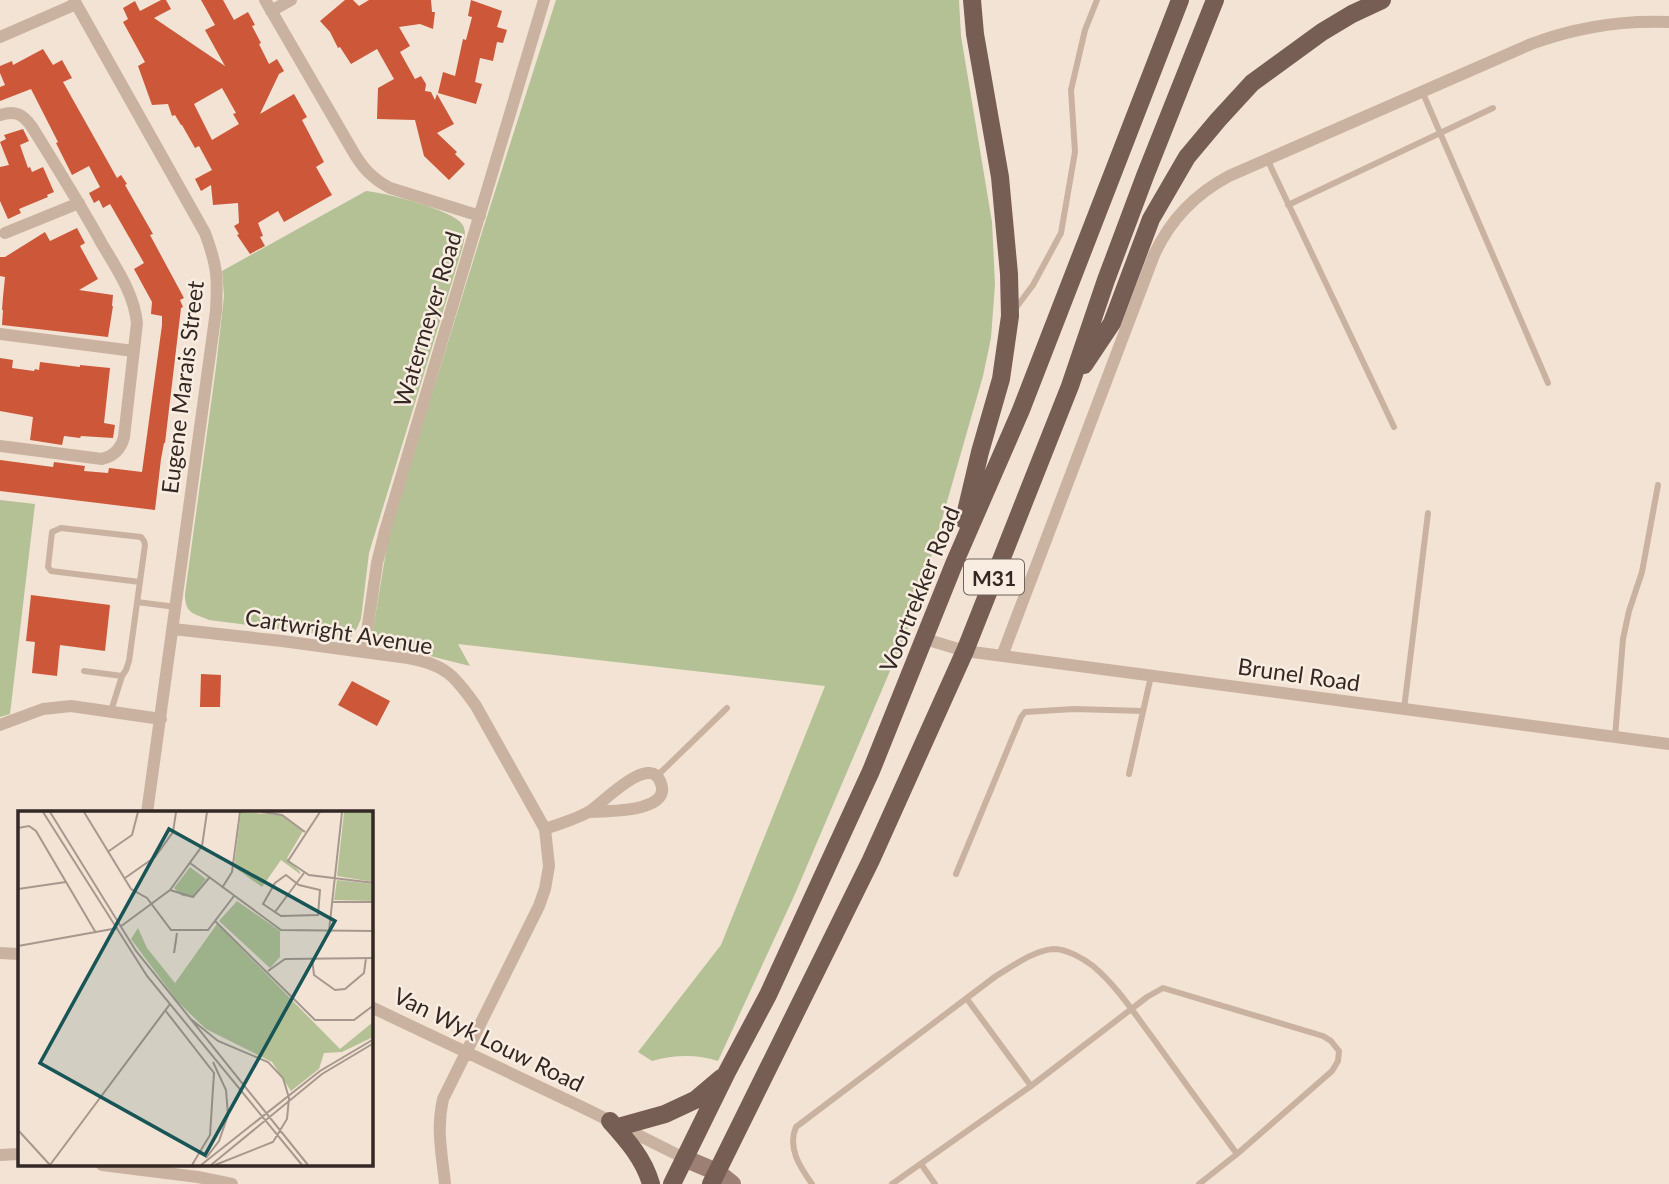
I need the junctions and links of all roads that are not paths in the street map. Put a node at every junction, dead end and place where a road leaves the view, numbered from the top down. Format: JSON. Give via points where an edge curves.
{"nodes":[{"id":1,"x":291,"y":0,"type":"edge"},
{"id":2,"x":544,"y":0,"type":"edge"},
{"id":3,"x":972,"y":0,"type":"edge"},
{"id":4,"x":1097,"y":0,"type":"edge"},
{"id":5,"x":1180,"y":0,"type":"edge"},
{"id":6,"x":1215,"y":0,"type":"edge"},
{"id":7,"x":1382,"y":0,"type":"edge"},
{"id":8,"x":75,"y":2,"type":"edge"},
{"id":9,"x":268,"y":6,"type":"edge"},
{"id":10,"x":1669,"y":22,"type":"edge"},
{"id":11,"x":0,"y":37,"type":"edge"},
{"id":12,"x":1422,"y":91,"type":"junction"},
{"id":13,"x":1493,"y":108,"type":"dead end"},
{"id":14,"x":0,"y":115,"type":"edge"},
{"id":15,"x":1440,"y":133,"type":"junction"},
{"id":16,"x":1266,"y":159,"type":"junction"},
{"id":17,"x":79,"y":203,"type":"junction"},
{"id":18,"x":1288,"y":205,"type":"junction"},
{"id":19,"x":480,"y":216,"type":"junction"},
{"id":20,"x":5,"y":233,"type":"dead end"},
{"id":21,"x":1010,"y":316,"type":"junction"},
{"id":22,"x":0,"y":334,"type":"edge"},
{"id":23,"x":134,"y":351,"type":"junction"},
{"id":24,"x":1548,"y":383,"type":"dead end"},
{"id":25,"x":1070,"y":386,"type":"junction"},
{"id":26,"x":1394,"y":427,"type":"dead end"},
{"id":27,"x":0,"y":446,"type":"edge"},
{"id":28,"x":1658,"y":485,"type":"dead end"},
{"id":29,"x":1428,"y":513,"type":"dead end"},
{"id":30,"x":954,"y":564,"type":"junction"},
{"id":31,"x":140,"y":582,"type":"junction"},
{"id":32,"x":137,"y":602,"type":"junction"},
{"id":33,"x":176,"y":607,"type":"junction"},
{"id":34,"x":173,"y":629,"type":"junction"},
{"id":35,"x":925,"y":639,"type":"junction"},
{"id":36,"x":965,"y":651,"type":"junction"},
{"id":37,"x":364,"y":652,"type":"junction"},
{"id":38,"x":1002,"y":656,"type":"junction"},
{"id":39,"x":84,"y":671,"type":"dead end"},
{"id":40,"x":122,"y":676,"type":"junction"},
{"id":41,"x":1151,"y":676,"type":"junction"},
{"id":42,"x":727,"y":708,"type":"dead end"},
{"id":43,"x":1404,"y":709,"type":"junction"},
{"id":44,"x":111,"y":711,"type":"junction"},
{"id":45,"x":1143,"y":711,"type":"junction"},
{"id":46,"x":161,"y":719,"type":"junction"},
{"id":47,"x":0,"y":725,"type":"edge"},
{"id":48,"x":1615,"y":737,"type":"junction"},
{"id":49,"x":1669,"y":744,"type":"edge"},
{"id":50,"x":1129,"y":774,"type":"dead end"},
{"id":51,"x":657,"y":776,"type":"junction"},
{"id":52,"x":147,"y":811,"type":"edge"},
{"id":53,"x":589,"y":812,"type":"junction"},
{"id":54,"x":545,"y":829,"type":"junction"},
{"id":55,"x":956,"y":874,"type":"dead end"},
{"id":56,"x":0,"y":953,"type":"edge"},
{"id":57,"x":18,"y":954,"type":"edge"},
{"id":58,"x":967,"y":999,"type":"junction"},
{"id":59,"x":373,"y":1008,"type":"edge"},
{"id":60,"x":1131,"y":1009,"type":"junction"},
{"id":61,"x":467,"y":1053,"type":"junction"},
{"id":62,"x":727,"y":1072,"type":"junction"},
{"id":63,"x":1031,"y":1086,"type":"junction"},
{"id":64,"x":616,"y":1124,"type":"junction"},
{"id":65,"x":18,"y":1154,"type":"edge"},
{"id":66,"x":1237,"y":1154,"type":"junction"},
{"id":67,"x":0,"y":1156,"type":"edge"},
{"id":68,"x":686,"y":1159,"type":"junction"},
{"id":69,"x":921,"y":1164,"type":"junction"},
{"id":70,"x":110,"y":1166,"type":"edge"},
{"id":71,"x":714,"y":1178,"type":"edge"},
{"id":72,"x":232,"y":1184,"type":"edge"},
{"id":73,"x":445,"y":1184,"type":"edge"},
{"id":74,"x":651,"y":1184,"type":"edge"},
{"id":75,"x":672,"y":1184,"type":"edge"},
{"id":76,"x":732,"y":1184,"type":"edge"},
{"id":77,"x":811,"y":1184,"type":"edge"},
{"id":78,"x":892,"y":1184,"type":"edge"},
{"id":79,"x":935,"y":1184,"type":"edge"},
{"id":80,"x":1199,"y":1184,"type":"edge"}],
"edges":[{"from":1,"to":9,"type":"street"},
{"from":2,"to":19,"type":"street","name":"Watermeyer Road"},
{"from":3,"to":21,"type":"main road","via":[[1000,177]]},
{"from":4,"to":21,"type":"lane","via":[[1070,90],[1075,152],[1061,233]]},
{"from":5,"to":30,"type":"main road","name":"Voortrekker Road","number":"M31","via":[[1021,410]]},
{"from":6,"to":25,"type":"main road","number":"M31","via":[[1145,176]]},
{"from":7,"to":25,"type":"main road","via":[[1322,32],[1252,83],[1187,158],[1151,219],[1112,323]]},
{"from":8,"to":11,"type":"street"},
{"from":8,"to":33,"type":"street","name":"Eugene Marais Street","via":[[205,233],[216,267],[216,311]]},
{"from":9,"to":19,"type":"street","via":[[357,159],[373,178],[390,188]]},
{"from":10,"to":12,"type":"street","via":[[1622,24],[1550,37]]},
{"from":12,"to":15,"type":"lane"},
{"from":12,"to":16,"type":"street"},
{"from":13,"to":15,"type":"lane"},
{"from":14,"to":17,"type":"street","via":[[13,113],[25,118]]},
{"from":15,"to":18,"type":"lane"},
{"from":15,"to":24,"type":"lane"},
{"from":16,"to":18,"type":"lane"},
{"from":16,"to":38,"type":"street","via":[[1195,198],[1161,240]]},
{"from":17,"to":20,"type":"street"},
{"from":17,"to":23,"type":"street","via":[[136,308]]},
{"from":18,"to":26,"type":"lane"},
{"from":19,"to":37,"type":"street","name":"Watermeyer Road","via":[[385,531]]},
{"from":21,"to":30,"type":"main road","via":[[1001,379]]},
{"from":22,"to":23,"type":"street"},
{"from":23,"to":27,"type":"street","via":[[124,437],[115,454],[102,459]]},
{"from":25,"to":36,"type":"main road","number":"M31"},
{"from":28,"to":48,"type":"lane","via":[[1642,572],[1623,639]]},
{"from":29,"to":43,"type":"lane"},
{"from":30,"to":35,"type":"main road","name":"Voortrekker Road","number":"M31"},
{"from":31,"to":31,"type":"lane","via":[[145,545],[141,537],[61,528],[52,532],[51,571]]},
{"from":31,"to":32,"type":"lane"},
{"from":32,"to":33,"type":"lane"},
{"from":32,"to":40,"type":"lane","via":[[129,661]]},
{"from":33,"to":34,"type":"street","name":"Eugene Marais Street"},
{"from":34,"to":37,"type":"street","name":"Cartwright Avenue"},
{"from":34,"to":46,"type":"street","name":"Eugene Marais Street"},
{"from":35,"to":36,"type":"street","name":"Brunel Road"},
{"from":35,"to":62,"type":"main road","name":"Voortrekker Road","number":"M31","via":[[865,784],[768,995]]},
{"from":36,"to":38,"type":"street","name":"Brunel Road"},
{"from":36,"to":71,"type":"main road","number":"M31","via":[[871,860]]},
{"from":37,"to":54,"type":"street","name":"Cartwright Avenue","via":[[425,661],[451,675],[476,706]]},
{"from":38,"to":41,"type":"street","name":"Brunel Road"},
{"from":39,"to":40,"type":"lane"},
{"from":40,"to":44,"type":"lane"},
{"from":41,"to":43,"type":"street","name":"Brunel Road"},
{"from":41,"to":45,"type":"lane"},
{"from":42,"to":51,"type":"lane"},
{"from":43,"to":48,"type":"street","name":"Brunel Road"},
{"from":44,"to":46,"type":"street"},
{"from":44,"to":47,"type":"street","via":[[55,706]]},
{"from":45,"to":50,"type":"lane"},
{"from":45,"to":55,"type":"lane","via":[[1026,712]]},
{"from":46,"to":52,"type":"street","name":"Eugene Marais Street"},
{"from":48,"to":49,"type":"street","name":"Brunel Road"},
{"from":51,"to":53,"type":"street","via":[[649,772],[635,777]]},
{"from":51,"to":53,"type":"street","via":[[662,793],[654,802],[636,809]]},
{"from":53,"to":54,"type":"street"},
{"from":54,"to":61,"type":"street","name":"Cartwright Avenue","via":[[549,866],[545,889]]},
{"from":56,"to":57,"type":"street"},
{"from":58,"to":60,"type":"lane","via":[[1017,963],[1055,949],[1092,965]]},
{"from":58,"to":63,"type":"lane"},
{"from":58,"to":77,"type":"lane","via":[[796,1127],[793,1150]]},
{"from":59,"to":61,"type":"street","name":"Van Wyk Louw Road"},
{"from":60,"to":63,"type":"lane"},
{"from":60,"to":66,"type":"lane"},
{"from":60,"to":66,"type":"lane","via":[[1163,988],[1323,1036],[1339,1051],[1332,1071]]},
{"from":61,"to":64,"type":"street","name":"Van Wyk Louw Road"},
{"from":61,"to":73,"type":"street","name":"Cartwright Avenue","via":[[440,1113]]},
{"from":62,"to":64,"type":"main road","via":[[695,1100],[665,1114]]},
{"from":62,"to":68,"type":"main road","name":"Voortrekker Road","number":"M31"},
{"from":63,"to":69,"type":"lane"},
{"from":64,"to":68,"type":"street","name":"Van Wyk Louw Road"},
{"from":64,"to":74,"type":"main road","via":[[646,1168]]},
{"from":65,"to":67,"type":"street"},
{"from":66,"to":80,"type":"lane"},
{"from":68,"to":71,"type":"main road"},
{"from":68,"to":75,"type":"main road","name":"Voortrekker Road","number":"M31"},
{"from":69,"to":78,"type":"lane"},
{"from":69,"to":79,"type":"lane"},
{"from":70,"to":72,"type":"street"},
{"from":71,"to":76,"type":"main road"}]}
